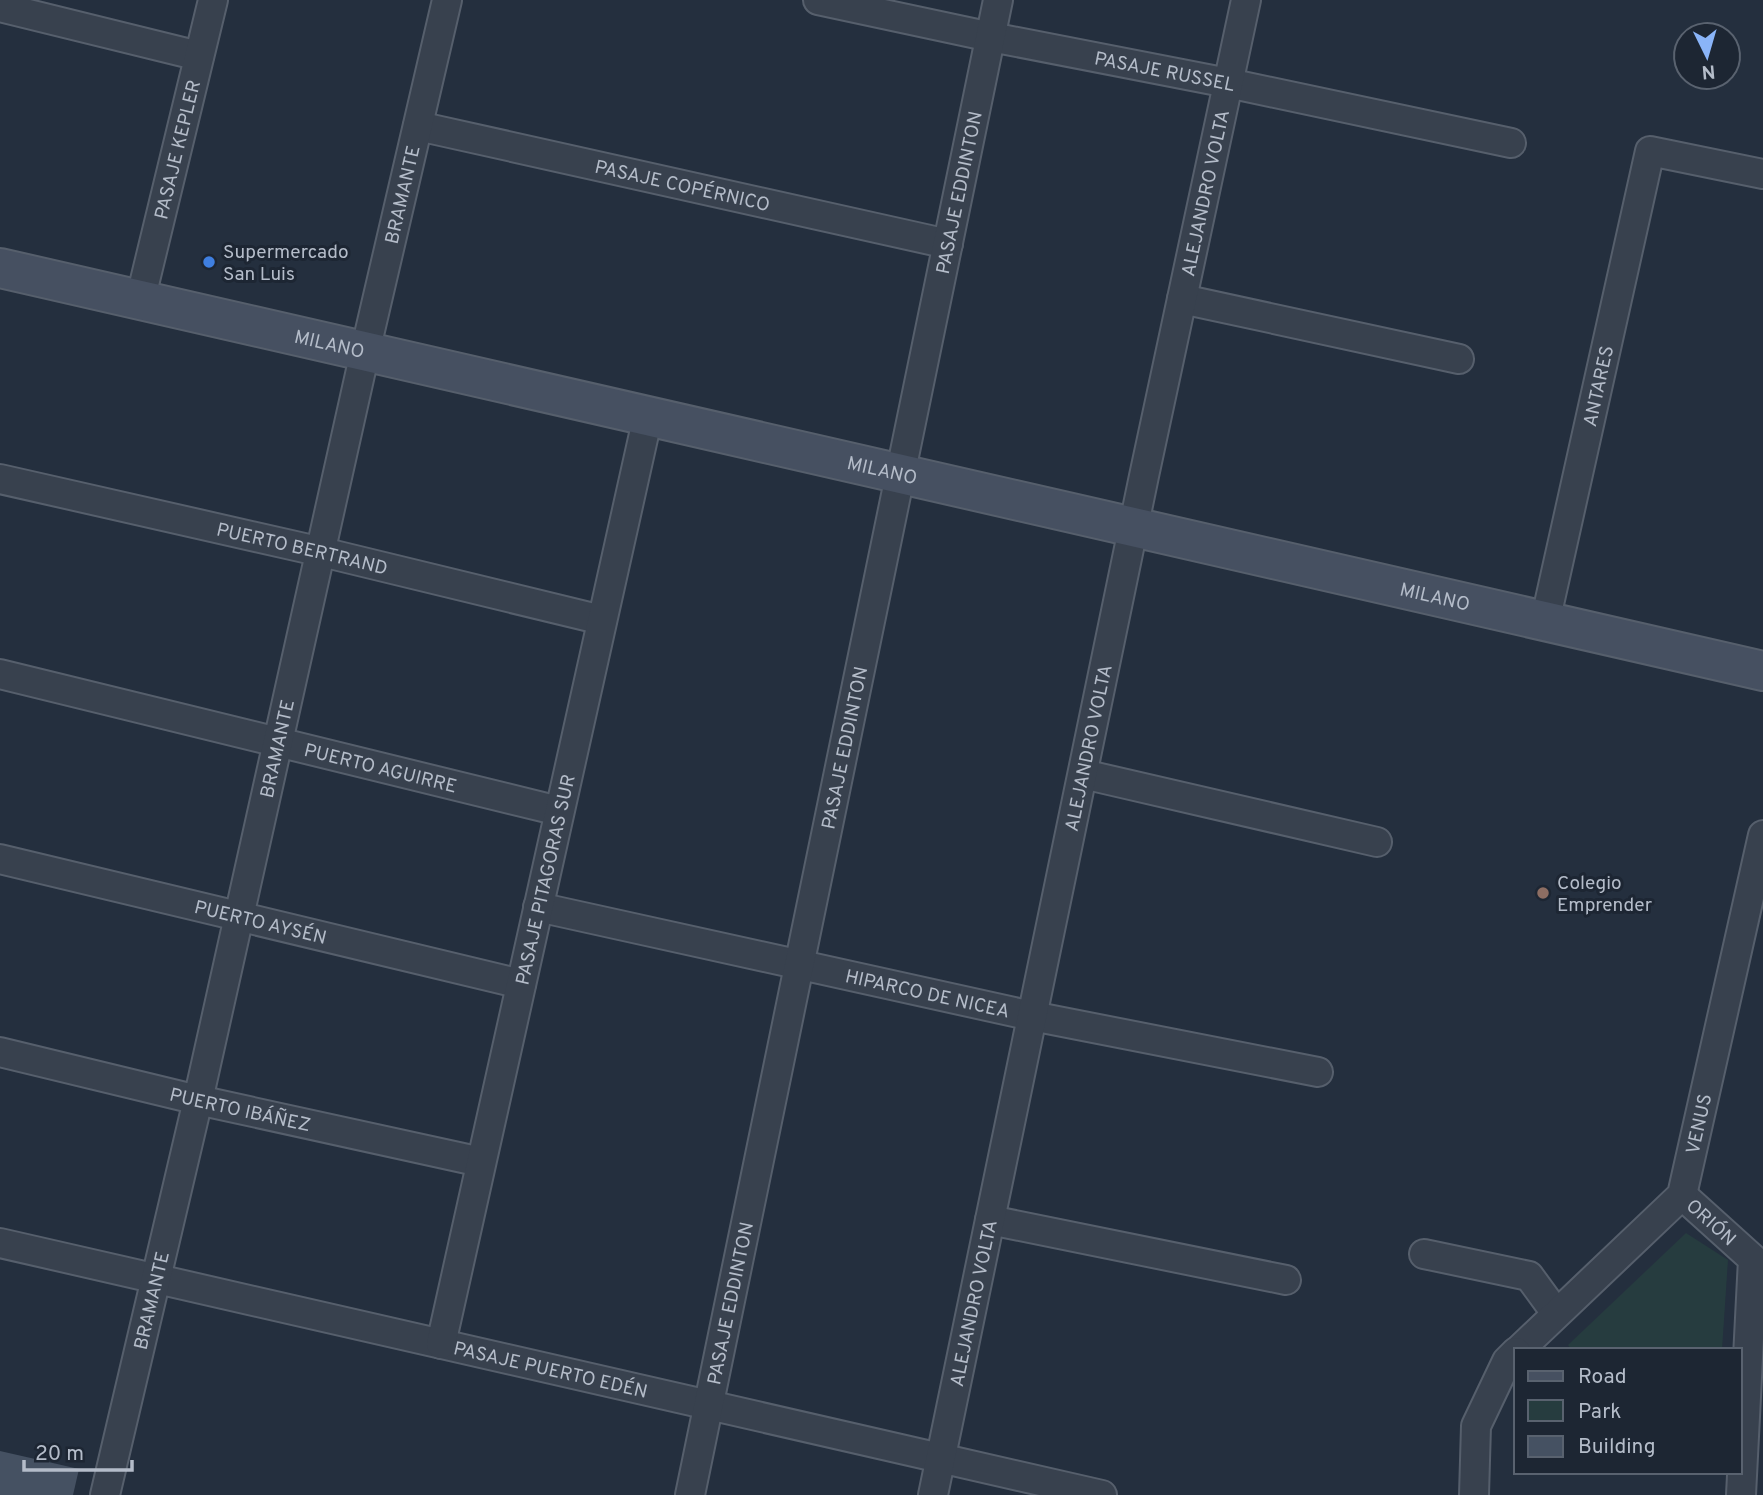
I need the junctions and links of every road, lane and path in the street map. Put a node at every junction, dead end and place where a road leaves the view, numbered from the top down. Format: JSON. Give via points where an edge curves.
{"nodes":[{"id":1,"x":214,"y":0,"type":"edge"},
{"id":2,"x":447,"y":0,"type":"edge"},
{"id":3,"x":818,"y":0,"type":"edge"},
{"id":4,"x":998,"y":0,"type":"edge"},
{"id":5,"x":1245,"y":0,"type":"edge"},
{"id":6,"x":0,"y":7,"type":"edge"},
{"id":7,"x":991,"y":37,"type":"junction"},
{"id":8,"x":199,"y":57,"type":"junction"},
{"id":9,"x":1228,"y":83,"type":"junction"},
{"id":10,"x":418,"y":126,"type":"junction"},
{"id":11,"x":1511,"y":143,"type":"dead end"},
{"id":12,"x":1763,"y":174,"type":"edge"},
{"id":13,"x":948,"y":244,"type":"junction"},
{"id":14,"x":0,"y":268,"type":"edge"},
{"id":15,"x":1182,"y":299,"type":"junction"},
{"id":16,"x":140,"y":300,"type":"junction"},
{"id":17,"x":365,"y":352,"type":"junction"},
{"id":18,"x":1459,"y":359,"type":"dead end"},
{"id":19,"x":648,"y":416,"type":"junction"},
{"id":20,"x":902,"y":475,"type":"junction"},
{"id":21,"x":0,"y":479,"type":"edge"},
{"id":22,"x":1133,"y":527,"type":"junction"},
{"id":23,"x":322,"y":552,"type":"junction"},
{"id":24,"x":602,"y":620,"type":"junction"},
{"id":25,"x":1545,"y":622,"type":"junction"},
{"id":26,"x":1763,"y":671,"type":"edge"},
{"id":27,"x":0,"y":674,"type":"edge"},
{"id":28,"x":279,"y":742,"type":"junction"},
{"id":29,"x":1083,"y":774,"type":"junction"},
{"id":30,"x":559,"y":811,"type":"junction"},
{"id":31,"x":1763,"y":835,"type":"edge"},
{"id":32,"x":1377,"y":842,"type":"dead end"},
{"id":33,"x":0,"y":859,"type":"edge"},
{"id":34,"x":538,"y":907,"type":"junction"},
{"id":35,"x":239,"y":916,"type":"junction"},
{"id":36,"x":800,"y":965,"type":"junction"},
{"id":37,"x":521,"y":984,"type":"junction"},
{"id":38,"x":1032,"y":1016,"type":"junction"},
{"id":39,"x":0,"y":1052,"type":"edge"},
{"id":40,"x":1318,"y":1072,"type":"dead end"},
{"id":41,"x":198,"y":1100,"type":"junction"},
{"id":42,"x":481,"y":1162,"type":"junction"},
{"id":43,"x":1682,"y":1195,"type":"junction"},
{"id":44,"x":990,"y":1220,"type":"junction"},
{"id":45,"x":0,"y":1243,"type":"edge"},
{"id":46,"x":1424,"y":1254,"type":"dead end"},
{"id":47,"x":156,"y":1279,"type":"junction"},
{"id":48,"x":1286,"y":1280,"type":"dead end"},
{"id":49,"x":1556,"y":1313,"type":"junction"},
{"id":50,"x":441,"y":1344,"type":"junction"},
{"id":51,"x":1521,"y":1348,"type":"edge"},
{"id":52,"x":1514,"y":1355,"type":"edge"},
{"id":53,"x":708,"y":1405,"type":"junction"},
{"id":54,"x":941,"y":1459,"type":"junction"},
{"id":55,"x":105,"y":1495,"type":"edge"},
{"id":56,"x":690,"y":1495,"type":"edge"},
{"id":57,"x":933,"y":1495,"type":"edge"},
{"id":58,"x":1102,"y":1495,"type":"edge"},
{"id":59,"x":1474,"y":1495,"type":"edge"},
{"id":60,"x":1741,"y":1495,"type":"edge"}],
"edges":[{"from":1,"to":8,"type":"street","name":"PASAJE KEPLER"},
{"from":2,"to":10,"type":"street","name":"BRAMANTE"},
{"from":3,"to":7,"type":"street","name":"PASAJE RUSSEL"},
{"from":4,"to":7,"type":"street","name":"PASAJE EDDINTON"},
{"from":5,"to":9,"type":"street","name":"ALEJANDRO VOLTA"},
{"from":6,"to":8,"type":"street"},
{"from":7,"to":9,"type":"street","name":"PASAJE RUSSEL"},
{"from":7,"to":13,"type":"street","name":"PASAJE EDDINTON"},
{"from":8,"to":16,"type":"street","name":"PASAJE KEPLER"},
{"from":9,"to":11,"type":"street","name":"PASAJE RUSSEL"},
{"from":9,"to":15,"type":"street","name":"ALEJANDRO VOLTA"},
{"from":10,"to":13,"type":"street","name":"PASAJE COPÉRNICO"},
{"from":10,"to":17,"type":"street","name":"BRAMANTE"},
{"from":12,"to":25,"type":"street","name":"ANTARES","via":[[1650,152]]},
{"from":13,"to":20,"type":"street","name":"PASAJE EDDINTON"},
{"from":14,"to":16,"type":"street","name":"MILANO"},
{"from":15,"to":18,"type":"street"},
{"from":15,"to":22,"type":"street","name":"ALEJANDRO VOLTA"},
{"from":16,"to":17,"type":"street","name":"MILANO"},
{"from":17,"to":19,"type":"street","name":"MILANO"},
{"from":17,"to":23,"type":"street","name":"BRAMANTE"},
{"from":19,"to":20,"type":"street","name":"MILANO"},
{"from":19,"to":24,"type":"street","name":"PASAJE PITAGORAS SUR"},
{"from":20,"to":22,"type":"street","name":"MILANO"},
{"from":20,"to":36,"type":"street","name":"PASAJE EDDINTON"},
{"from":21,"to":23,"type":"street","name":"PUERTO BERTRAND"},
{"from":22,"to":25,"type":"street","name":"MILANO"},
{"from":22,"to":29,"type":"street","name":"ALEJANDRO VOLTA"},
{"from":23,"to":24,"type":"street","name":"PUERTO BERTRAND"},
{"from":23,"to":28,"type":"street","name":"BRAMANTE"},
{"from":24,"to":30,"type":"street","name":"PASAJE PITAGORAS SUR"},
{"from":25,"to":26,"type":"street","name":"MILANO"},
{"from":27,"to":28,"type":"street","name":"PUERTO AGUIRRE"},
{"from":28,"to":30,"type":"street","name":"PUERTO AGUIRRE"},
{"from":28,"to":35,"type":"street","name":"BRAMANTE"},
{"from":29,"to":32,"type":"street"},
{"from":29,"to":38,"type":"street","name":"ALEJANDRO VOLTA"},
{"from":30,"to":34,"type":"street","name":"PASAJE PITAGORAS SUR"},
{"from":31,"to":43,"type":"street","name":"VENUS"},
{"from":33,"to":35,"type":"street","name":"PUERTO AYSÉN"},
{"from":34,"to":36,"type":"street","name":"HIPARCO DE NICEA"},
{"from":34,"to":37,"type":"street","name":"PASAJE PITAGORAS SUR"},
{"from":35,"to":37,"type":"street","name":"PUERTO AYSÉN"},
{"from":35,"to":41,"type":"street","name":"BRAMANTE"},
{"from":36,"to":38,"type":"street","name":"HIPARCO DE NICEA"},
{"from":36,"to":53,"type":"street","name":"PASAJE EDDINTON"},
{"from":37,"to":42,"type":"street","name":"PASAJE PITAGORAS SUR"},
{"from":38,"to":40,"type":"street","name":"HIPARCO DE NICEA"},
{"from":38,"to":44,"type":"street","name":"ALEJANDRO VOLTA"},
{"from":39,"to":41,"type":"street","name":"PUERTO IBÁÑEZ"},
{"from":41,"to":42,"type":"street","name":"PUERTO IBÁÑEZ"},
{"from":41,"to":47,"type":"street","name":"BRAMANTE"},
{"from":42,"to":50,"type":"street","name":"PASAJE PITAGORAS SUR"},
{"from":43,"to":49,"type":"street"},
{"from":43,"to":60,"type":"street","name":"ORIÓN","via":[[1753,1259]]},
{"from":44,"to":48,"type":"street"},
{"from":44,"to":54,"type":"street","name":"ALEJANDRO VOLTA"},
{"from":45,"to":47,"type":"street","name":"PASAJE PUERTO EDÉN"},
{"from":46,"to":49,"type":"street","via":[[1529,1276]]},
{"from":47,"to":50,"type":"street","name":"PASAJE PUERTO EDÉN"},
{"from":47,"to":55,"type":"street","name":"BRAMANTE"},
{"from":49,"to":51,"type":"street"},
{"from":50,"to":53,"type":"street","name":"PASAJE PUERTO EDÉN"},
{"from":52,"to":59,"type":"street","via":[[1476,1426]]},
{"from":53,"to":54,"type":"street","name":"PASAJE PUERTO EDÉN"},
{"from":53,"to":56,"type":"street","name":"PASAJE EDDINTON"},
{"from":54,"to":57,"type":"street","name":"ALEJANDRO VOLTA"},
{"from":54,"to":58,"type":"street","name":"PASAJE PUERTO EDÉN"}]}
